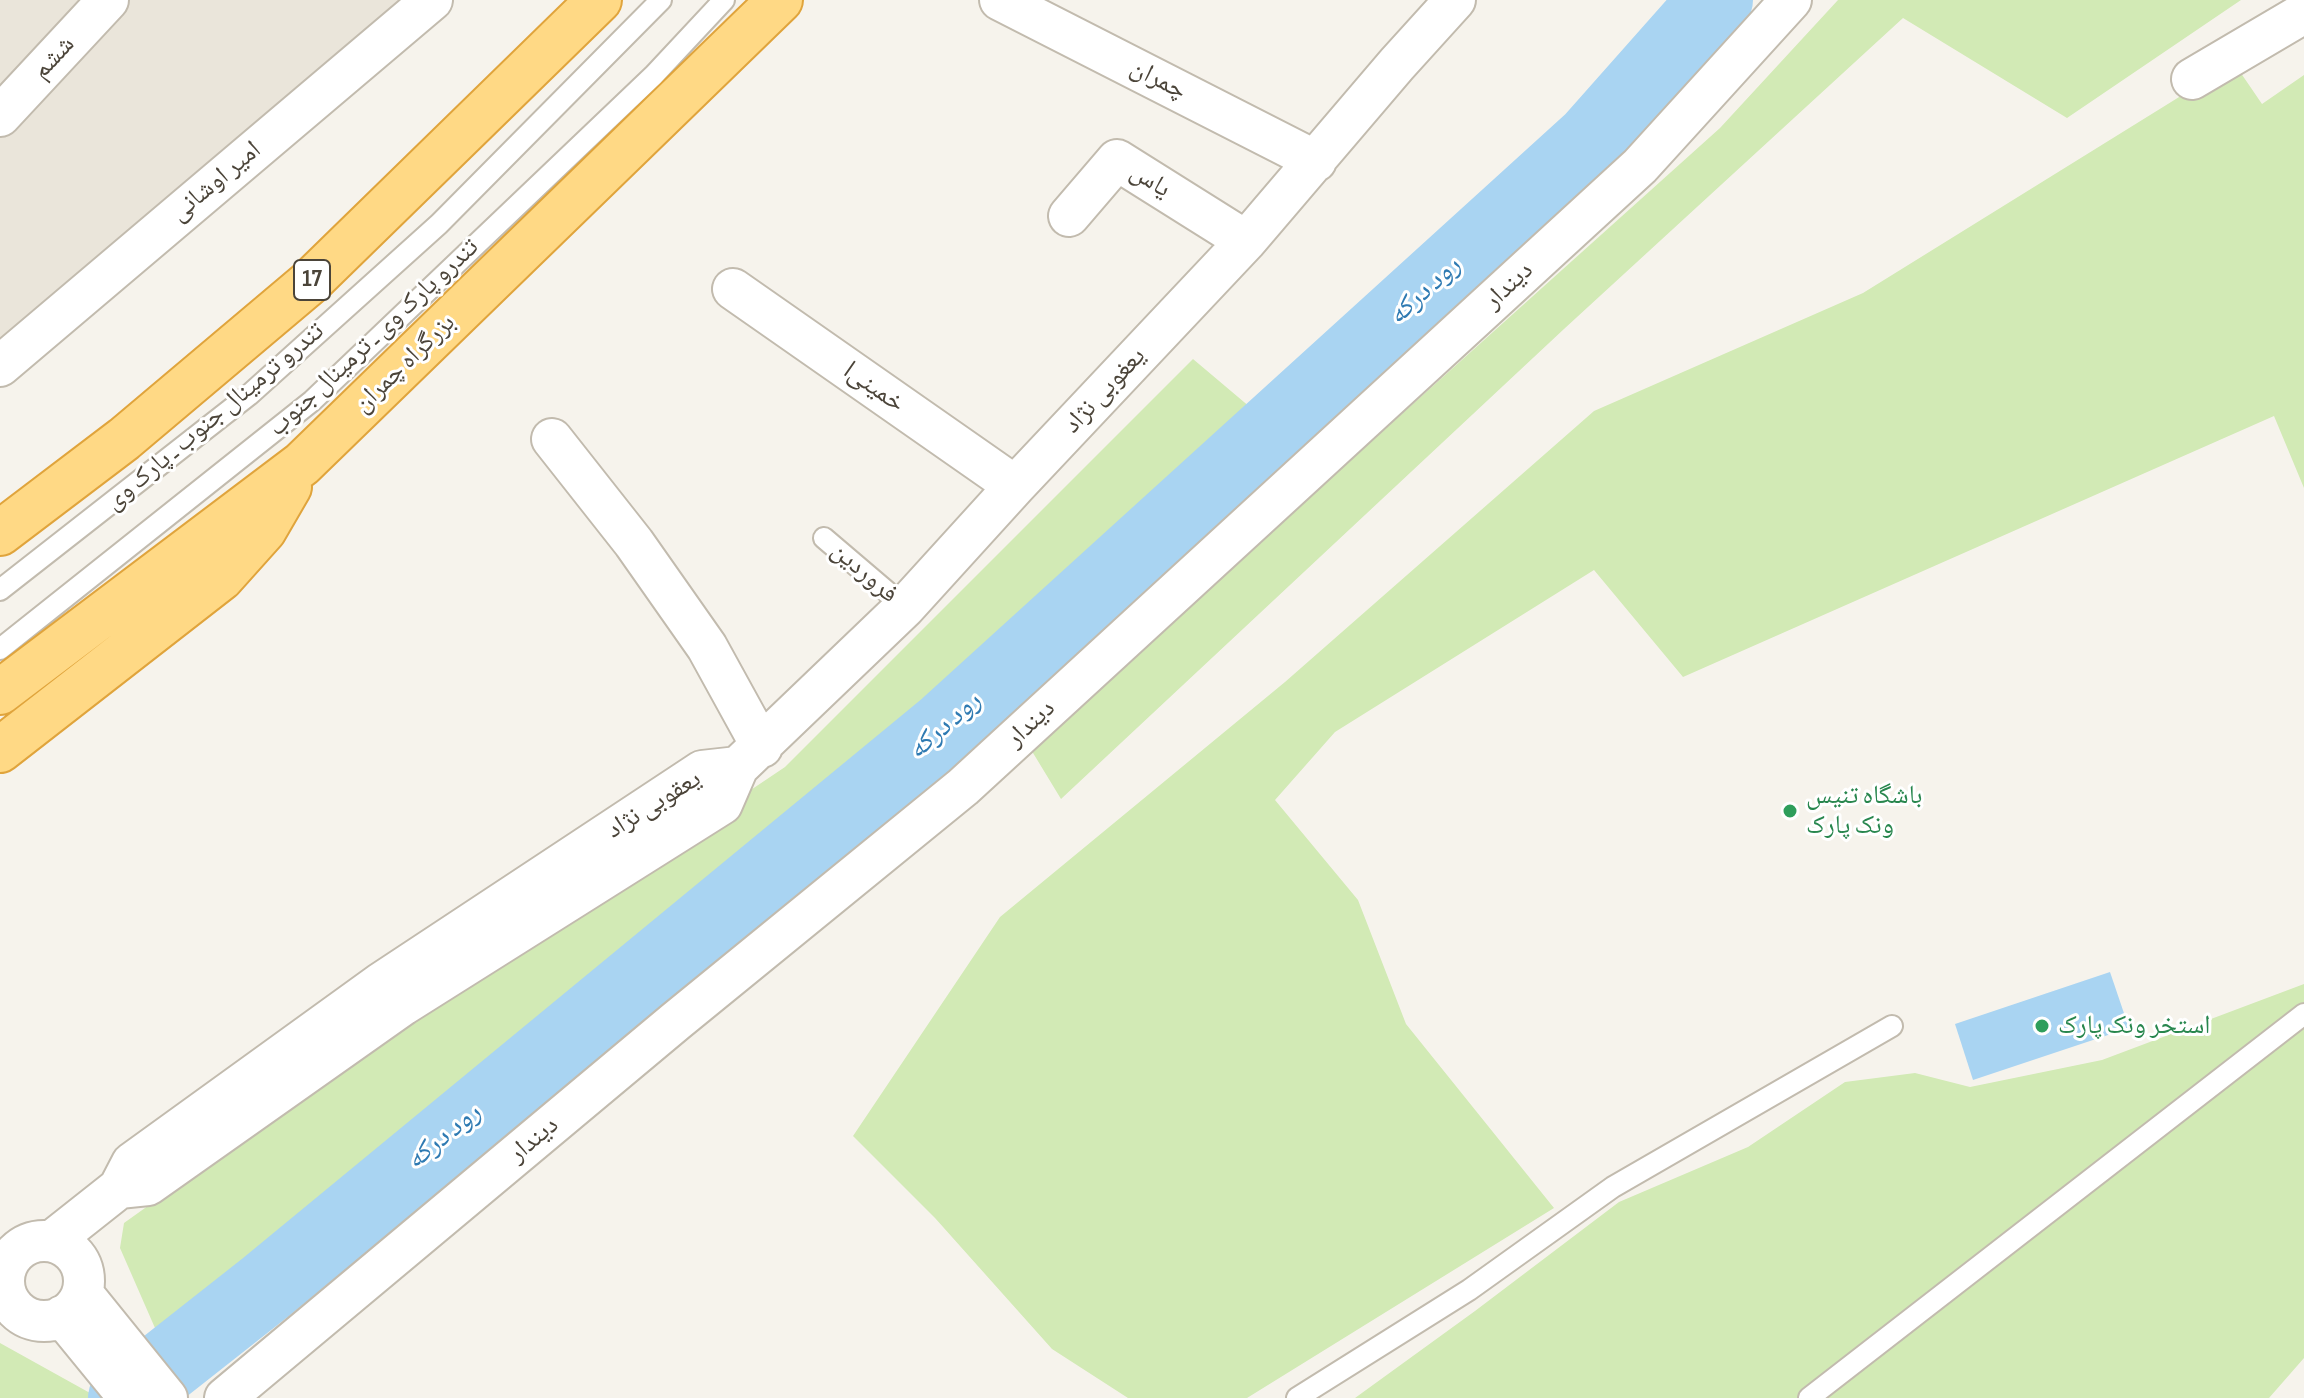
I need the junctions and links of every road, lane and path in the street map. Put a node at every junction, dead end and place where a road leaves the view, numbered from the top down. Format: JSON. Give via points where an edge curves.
{"nodes":[{"id":1,"x":108,"y":0,"type":"edge"},
{"id":2,"x":432,"y":0,"type":"edge"},
{"id":3,"x":599,"y":0,"type":"edge"},
{"id":4,"x":661,"y":0,"type":"edge"},
{"id":5,"x":724,"y":0,"type":"edge"},
{"id":6,"x":780,"y":0,"type":"edge"},
{"id":7,"x":1000,"y":0,"type":"edge"},
{"id":8,"x":1455,"y":0,"type":"edge"},
{"id":9,"x":1791,"y":0,"type":"edge"},
{"id":10,"x":2304,"y":13,"type":"edge"},
{"id":11,"x":2192,"y":79,"type":"dead end"},
{"id":12,"x":0,"y":116,"type":"edge"},
{"id":13,"x":1316,"y":161,"type":"junction"},
{"id":14,"x":1069,"y":216,"type":"dead end"},
{"id":15,"x":1246,"y":241,"type":"junction"},
{"id":16,"x":733,"y":289,"type":"dead end"},
{"id":17,"x":0,"y":366,"type":"edge"},
{"id":18,"x":552,"y":439,"type":"dead end"},
{"id":19,"x":302,"y":464,"type":"junction"},
{"id":20,"x":1015,"y":486,"type":"junction"},
{"id":21,"x":0,"y":533,"type":"edge"},
{"id":22,"x":824,"y":538,"type":"dead end"},
{"id":23,"x":0,"y":590,"type":"edge"},
{"id":24,"x":905,"y":607,"type":"junction"},
{"id":25,"x":0,"y":649,"type":"edge"},
{"id":26,"x":0,"y":692,"type":"edge"},
{"id":27,"x":0,"y":750,"type":"edge"},
{"id":28,"x":750,"y":757,"type":"junction"},
{"id":29,"x":2304,"y":1014,"type":"edge"},
{"id":30,"x":1892,"y":1026,"type":"dead end"},
{"id":31,"x":52,"y":1241,"type":"junction"},
{"id":32,"x":4,"y":1297,"type":"edge"},
{"id":33,"x":72,"y":1305,"type":"junction"},
{"id":34,"x":139,"y":1382,"type":"edge"},
{"id":35,"x":225,"y":1398,"type":"edge"},
{"id":36,"x":1297,"y":1398,"type":"edge"},
{"id":37,"x":1809,"y":1398,"type":"edge"}],
"edges":[{"from":1,"to":12,"type":"street","name":"ششم"},
{"from":2,"to":17,"type":"street","name":"امیر اوشانی"},
{"from":3,"to":21,"type":"highway","number":"17","via":[[309,283],[124,439]]},
{"from":4,"to":23,"type":"lane","name":"تندرو ترمینال جنوب ـ پارک وی","via":[[439,224],[249,395]]},
{"from":5,"to":25,"type":"lane","name":"تندرو پارک وی ـ ترمینال جنوب","via":[[654,75],[312,401]]},
{"from":6,"to":19,"type":"highway","name":"بزرگراه چمران"},
{"from":7,"to":13,"type":"street","name":"چمران"},
{"from":8,"to":13,"type":"street","name":"یعغوبی نژاد"},
{"from":9,"to":35,"type":"street","name":"دیندار","via":[[1640,166],[963,787]]},
{"from":10,"to":11,"type":"street"},
{"from":13,"to":15,"type":"street","name":"یعغوبی نژاد"},
{"from":14,"to":15,"type":"street","name":"یاس","via":[[1117,160]]},
{"from":15,"to":20,"type":"street","name":"یعغوبی نژاد"},
{"from":16,"to":20,"type":"street","name":"lخمینی"},
{"from":18,"to":28,"type":"street","via":[[707,647]]},
{"from":19,"to":26,"type":"highway","name":"بزرگراه چمران"},
{"from":19,"to":27,"type":"highway","via":[[264,530],[221,578]]},
{"from":20,"to":24,"type":"street","name":"یعغوبی نژاد"},
{"from":22,"to":24,"type":"lane","name":"فروردین"},
{"from":24,"to":28,"type":"street","name":"یعغوبی نژاد"},
{"from":28,"to":31,"type":"street","name":"یعقوبی نژاد","via":[[702,771],[381,983],[132,1163],[119,1188]]},
{"from":29,"to":37,"type":"lane"},
{"from":30,"to":36,"type":"lane","via":[[1613,1187],[1469,1290]]},
{"from":31,"to":32,"type":"street","via":[[25,1245],[14,1254],[7,1265]]},
{"from":31,"to":33,"type":"street","via":[[65,1246],[82,1267],[85,1281]]},
{"from":32,"to":33,"type":"street","via":[[19,1312],[43,1321]]},
{"from":33,"to":34,"type":"street"}]}
